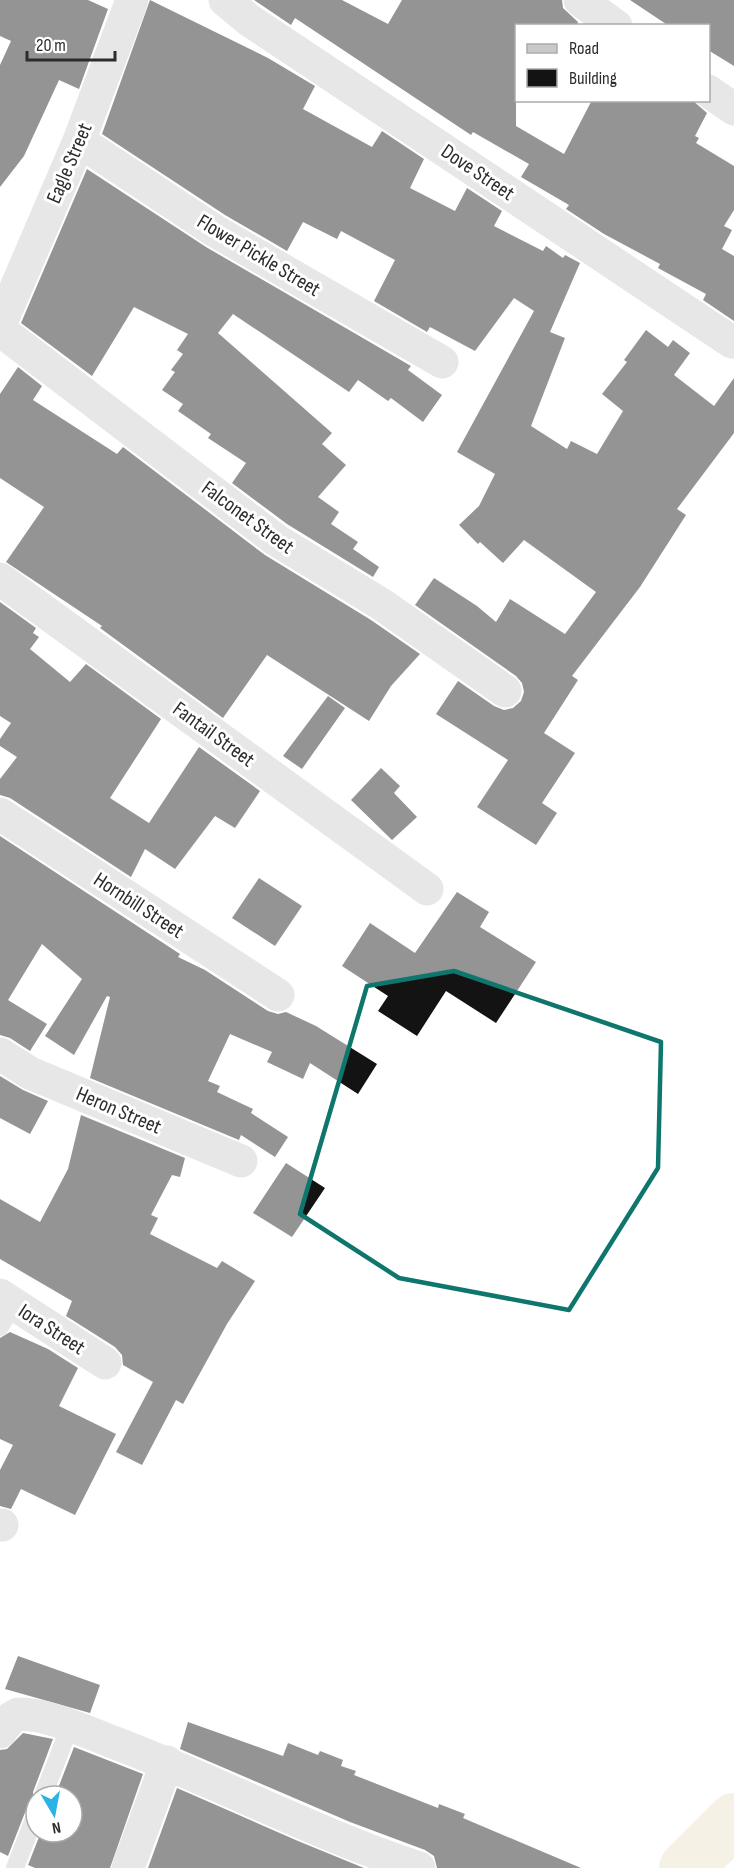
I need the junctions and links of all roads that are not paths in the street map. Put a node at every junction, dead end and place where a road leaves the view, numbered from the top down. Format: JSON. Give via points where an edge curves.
{"nodes":[{"id":1,"x":132,"y":0,"type":"edge"},
{"id":2,"x":225,"y":0,"type":"edge"},
{"id":3,"x":580,"y":0,"type":"edge"},
{"id":4,"x":613,"y":24,"type":"edge"},
{"id":5,"x":710,"y":92,"type":"edge"},
{"id":6,"x":734,"y":109,"type":"edge"},
{"id":7,"x":79,"y":141,"type":"junction"},
{"id":8,"x":0,"y":325,"type":"edge"},
{"id":9,"x":0,"y":330,"type":"edge"},
{"id":10,"x":732,"y":342,"type":"dead end"},
{"id":11,"x":442,"y":362,"type":"dead end"},
{"id":12,"x":0,"y":579,"type":"edge"},
{"id":13,"x":505,"y":691,"type":"dead end"},
{"id":14,"x":0,"y":814,"type":"edge"},
{"id":15,"x":427,"y":889,"type":"dead end"},
{"id":16,"x":278,"y":994,"type":"dead end"},
{"id":17,"x":0,"y":1054,"type":"edge"},
{"id":18,"x":241,"y":1161,"type":"dead end"},
{"id":19,"x":4,"y":1309,"type":"edge"},
{"id":20,"x":105,"y":1364,"type":"dead end"},
{"id":21,"x":70,"y":1726,"type":"junction"},
{"id":22,"x":0,"y":1732,"type":"edge"},
{"id":23,"x":166,"y":1762,"type":"junction"},
{"id":24,"x":48,"y":1784,"type":"edge"},
{"id":25,"x":24,"y":1844,"type":"edge"},
{"id":26,"x":15,"y":1868,"type":"edge"},
{"id":27,"x":128,"y":1868,"type":"edge"},
{"id":28,"x":419,"y":1868,"type":"edge"}],
"edges":[{"from":1,"to":7,"type":"street","name":"Eagle Street"},
{"from":2,"to":10,"type":"street","name":"Dove Street","via":[[249,20]]},
{"from":3,"to":4,"type":"street"},
{"from":5,"to":6,"type":"street"},
{"from":7,"to":8,"type":"street","name":"Eagle Street"},
{"from":7,"to":11,"type":"street","name":"Flower Pickle Street","via":[[215,231]]},
{"from":9,"to":13,"type":"street","name":"Falconet Street","via":[[276,540],[381,604]]},
{"from":12,"to":15,"type":"street","name":"Fantail Street"},
{"from":14,"to":16,"type":"street","name":"Hornbill Street"},
{"from":17,"to":18,"type":"street","name":"Heron Street","via":[[30,1073]]},
{"from":19,"to":20,"type":"street","name":"Iora Street"},
{"from":21,"to":22,"type":"street","via":[[18,1714]]},
{"from":21,"to":23,"type":"street"},
{"from":21,"to":24,"type":"lane"},
{"from":23,"to":27,"type":"street"},
{"from":23,"to":28,"type":"street","via":[[362,1849]]},
{"from":25,"to":26,"type":"lane"}]}
